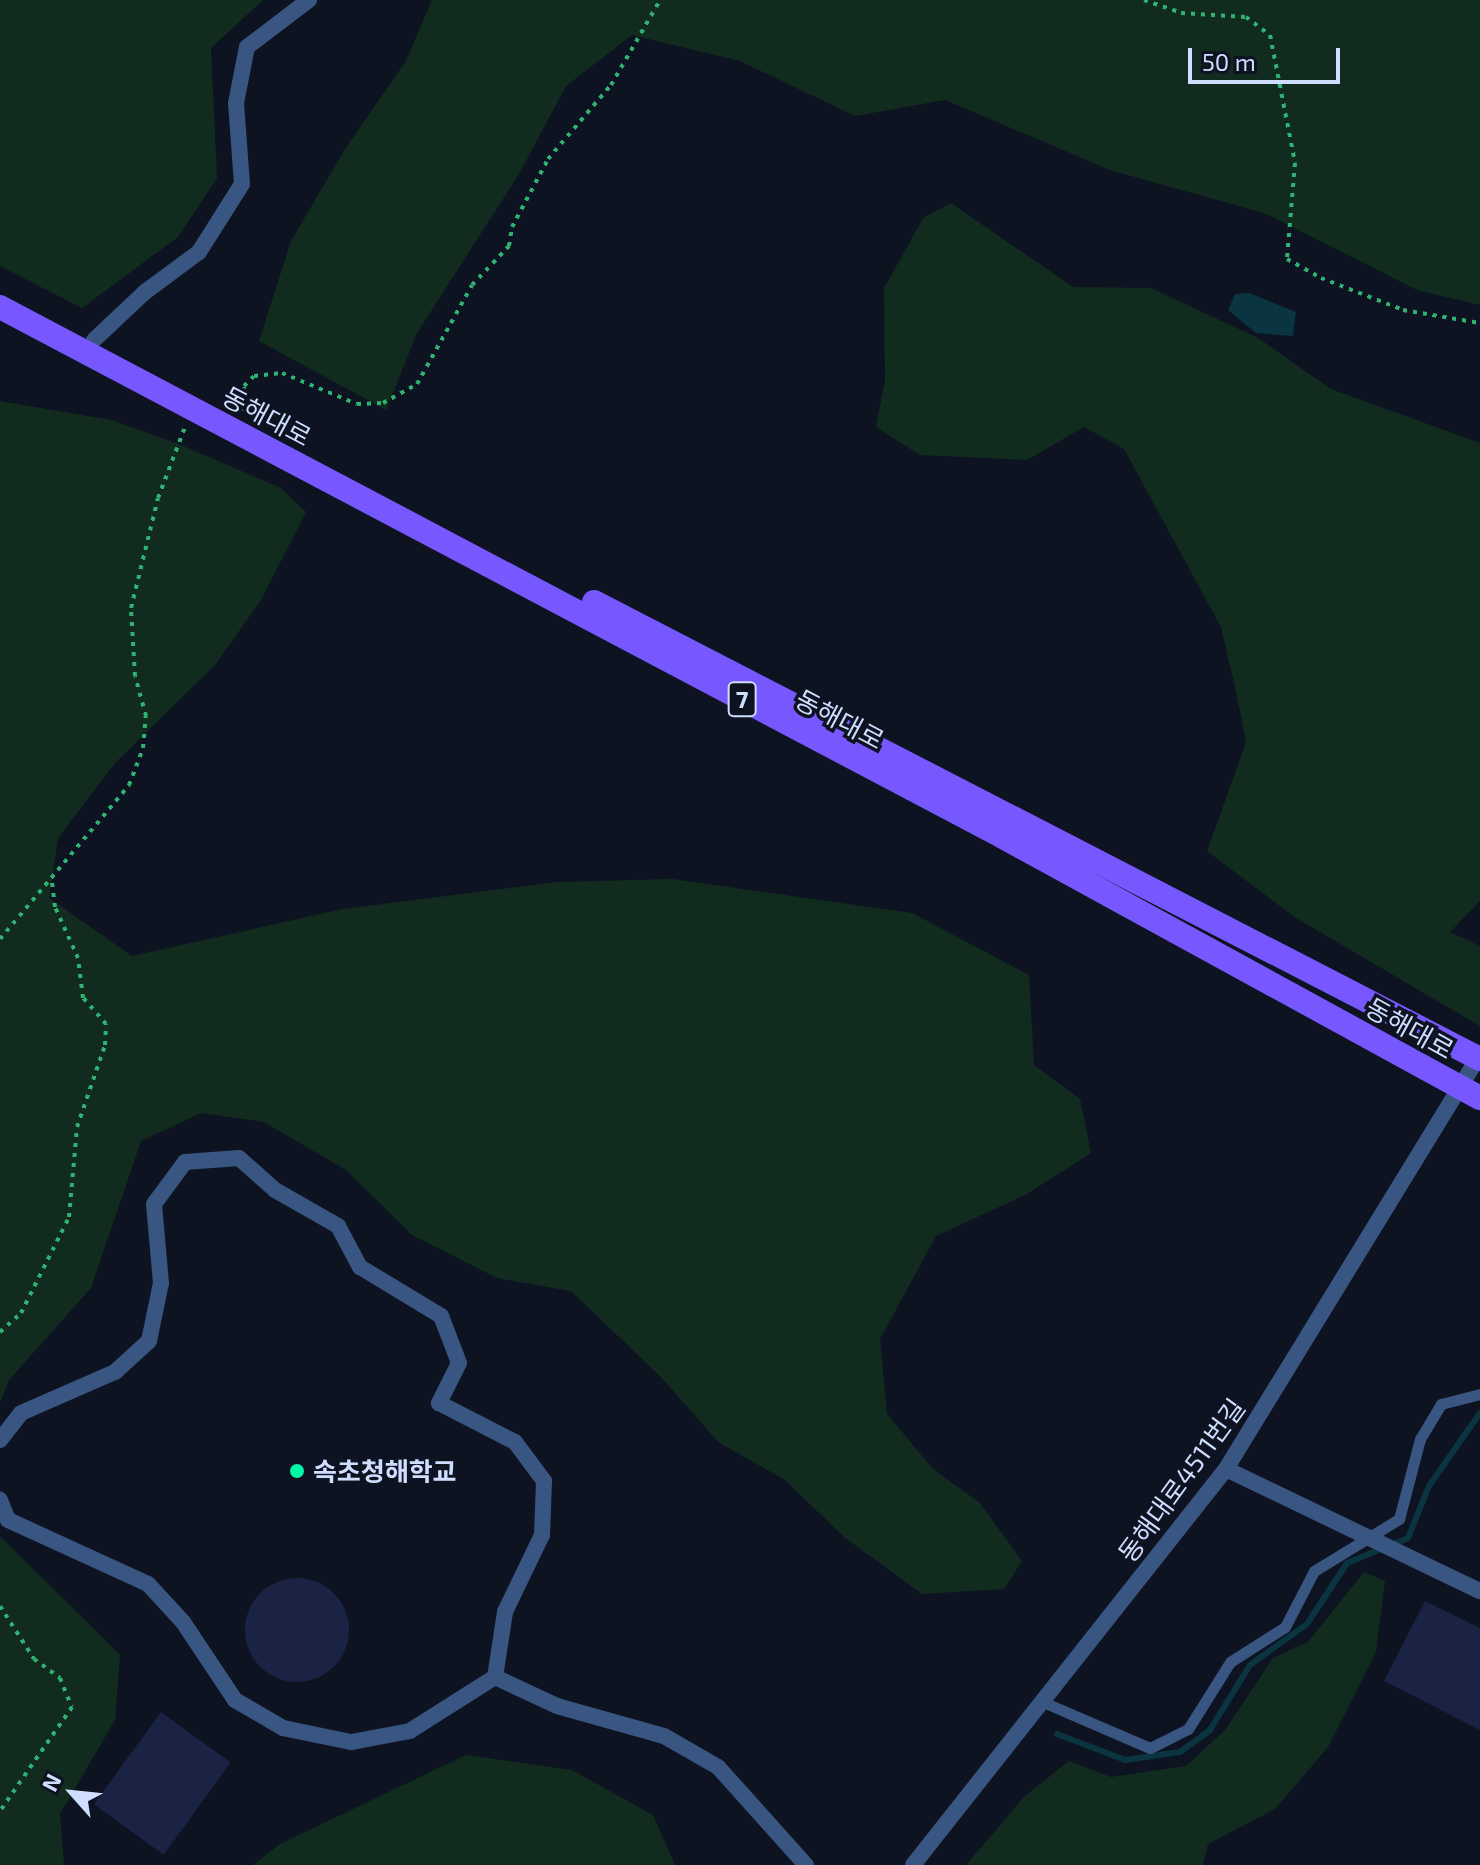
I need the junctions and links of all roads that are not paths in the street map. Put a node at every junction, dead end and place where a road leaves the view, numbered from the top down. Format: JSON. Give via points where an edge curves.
{"nodes":[{"id":1,"x":309,"y":0,"type":"edge"},
{"id":2,"x":0,"y":293,"type":"edge"},
{"id":3,"x":0,"y":307,"type":"edge"},
{"id":4,"x":94,"y":340,"type":"junction"},
{"id":5,"x":1479,"y":1059,"type":"edge"},
{"id":6,"x":1470,"y":1093,"type":"edge"},
{"id":7,"x":1480,"y":1394,"type":"edge"},
{"id":8,"x":0,"y":1440,"type":"edge"},
{"id":9,"x":1226,"y":1469,"type":"junction"},
{"id":10,"x":0,"y":1500,"type":"edge"},
{"id":11,"x":1369,"y":1538,"type":"junction"},
{"id":12,"x":1480,"y":1591,"type":"edge"},
{"id":13,"x":495,"y":1677,"type":"junction"},
{"id":14,"x":1043,"y":1702,"type":"junction"},
{"id":15,"x":806,"y":1865,"type":"edge"},
{"id":16,"x":913,"y":1865,"type":"edge"}],
"edges":[{"from":1,"to":4,"type":"street","via":[[247,47],[236,103],[242,184],[199,252],[145,292]]},
{"from":2,"to":4,"type":"main road","name":"동해대로","number":"7"},
{"from":3,"to":6,"type":"main road","name":"동해대로","number":"7","via":[[1003,837]]},
{"from":4,"to":5,"type":"main road","name":"동해대로","number":"7"},
{"from":5,"to":6,"type":"street","name":"동해대로4511번길"},
{"from":6,"to":9,"type":"street","name":"동해대로4511번길"},
{"from":7,"to":11,"type":"lane","via":[[1441,1404],[1420,1439],[1399,1519]]},
{"from":8,"to":13,"type":"street","via":[[21,1413],[115,1372],[149,1341],[161,1283],[154,1204],[185,1162],[239,1158],[275,1190],[338,1226],[360,1267],[441,1316],[459,1363],[439,1403],[515,1442],[544,1481],[542,1535],[505,1612]]},
{"from":9,"to":11,"type":"street"},
{"from":9,"to":14,"type":"street","name":"동해대로4511번길"},
{"from":10,"to":13,"type":"street","via":[[8,1520],[148,1584],[183,1622],[235,1700],[283,1728],[351,1742],[410,1731]]},
{"from":11,"to":12,"type":"street"},
{"from":11,"to":14,"type":"lane","via":[[1314,1571],[1285,1627],[1230,1662],[1188,1729],[1150,1748]]},
{"from":13,"to":15,"type":"street","via":[[557,1706],[664,1736],[718,1767]]},
{"from":14,"to":16,"type":"street","name":"동해대로4511번길"}]}
